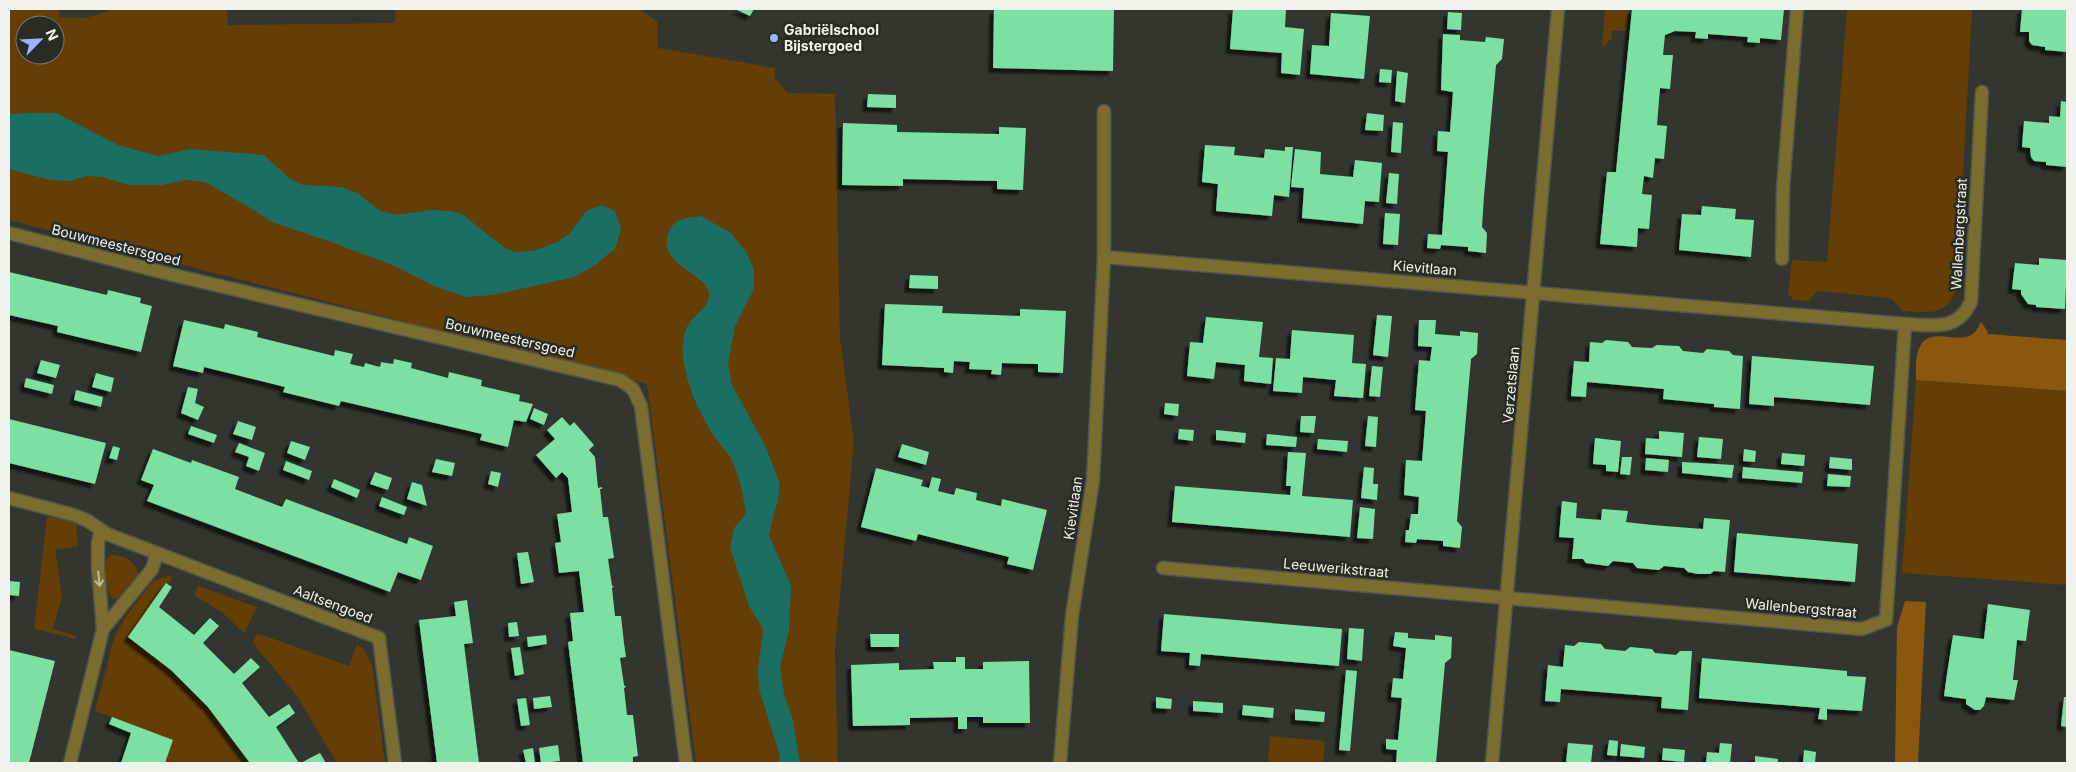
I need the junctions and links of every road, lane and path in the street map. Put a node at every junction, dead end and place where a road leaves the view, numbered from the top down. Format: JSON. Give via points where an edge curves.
{"nodes":[{"id":1,"x":1558,"y":9,"type":"edge"},
{"id":2,"x":1797,"y":9,"type":"edge"},
{"id":3,"x":1982,"y":92,"type":"dead end"},
{"id":4,"x":1104,"y":110,"type":"dead end"},
{"id":5,"x":9,"y":233,"type":"edge"},
{"id":6,"x":1104,"y":257,"type":"junction"},
{"id":7,"x":1782,"y":259,"type":"dead end"},
{"id":8,"x":1534,"y":292,"type":"junction"},
{"id":9,"x":1905,"y":324,"type":"junction"},
{"id":10,"x":9,"y":498,"type":"edge"},
{"id":11,"x":101,"y":531,"type":"junction"},
{"id":12,"x":157,"y":554,"type":"junction"},
{"id":13,"x":1163,"y":568,"type":"dead end"},
{"id":14,"x":1506,"y":598,"type":"junction"},
{"id":15,"x":103,"y":629,"type":"junction"},
{"id":16,"x":70,"y":763,"type":"edge"},
{"id":17,"x":395,"y":763,"type":"edge"},
{"id":18,"x":686,"y":763,"type":"edge"},
{"id":19,"x":1060,"y":763,"type":"edge"},
{"id":20,"x":1492,"y":763,"type":"edge"}],
"edges":[{"from":1,"to":8,"type":"street","name":"Verzetslaan"},
{"from":2,"to":7,"type":"street","via":[[1783,189]]},
{"from":3,"to":9,"type":"street","name":"Wallenbergstraat","via":[[1971,302],[1966,314],[1956,322],[1944,325]]},
{"from":4,"to":6,"type":"street","name":"Kievitlaan"},
{"from":5,"to":18,"type":"street","name":"Bouwmeestersgoed","via":[[620,380],[633,389],[641,406]]},
{"from":6,"to":8,"type":"street","name":"Kievitlaan"},
{"from":6,"to":19,"type":"street","name":"Kievitlaan","via":[[1093,480],[1072,616]]},
{"from":8,"to":9,"type":"street","name":"Wallenbergstraat"},
{"from":8,"to":14,"type":"street","name":"Verzetslaan"},
{"from":9,"to":14,"type":"street","name":"Wallenbergstraat","via":[[1886,620],[1862,629]]},
{"from":10,"to":11,"type":"street","name":"Aaltsengoed","via":[[74,515]]},
{"from":11,"to":12,"type":"street","name":"Aaltsengoed"},
{"from":11,"to":15,"type":"street","one_way":true,"via":[[98,568]]},
{"from":12,"to":15,"type":"street","via":[[152,569]]},
{"from":12,"to":17,"type":"street","name":"Aaltsengoed","via":[[379,638]]},
{"from":13,"to":14,"type":"street","name":"Leeuwerikstraat"},
{"from":14,"to":20,"type":"street","name":"Verzetslaan"},
{"from":15,"to":16,"type":"street"}]}
